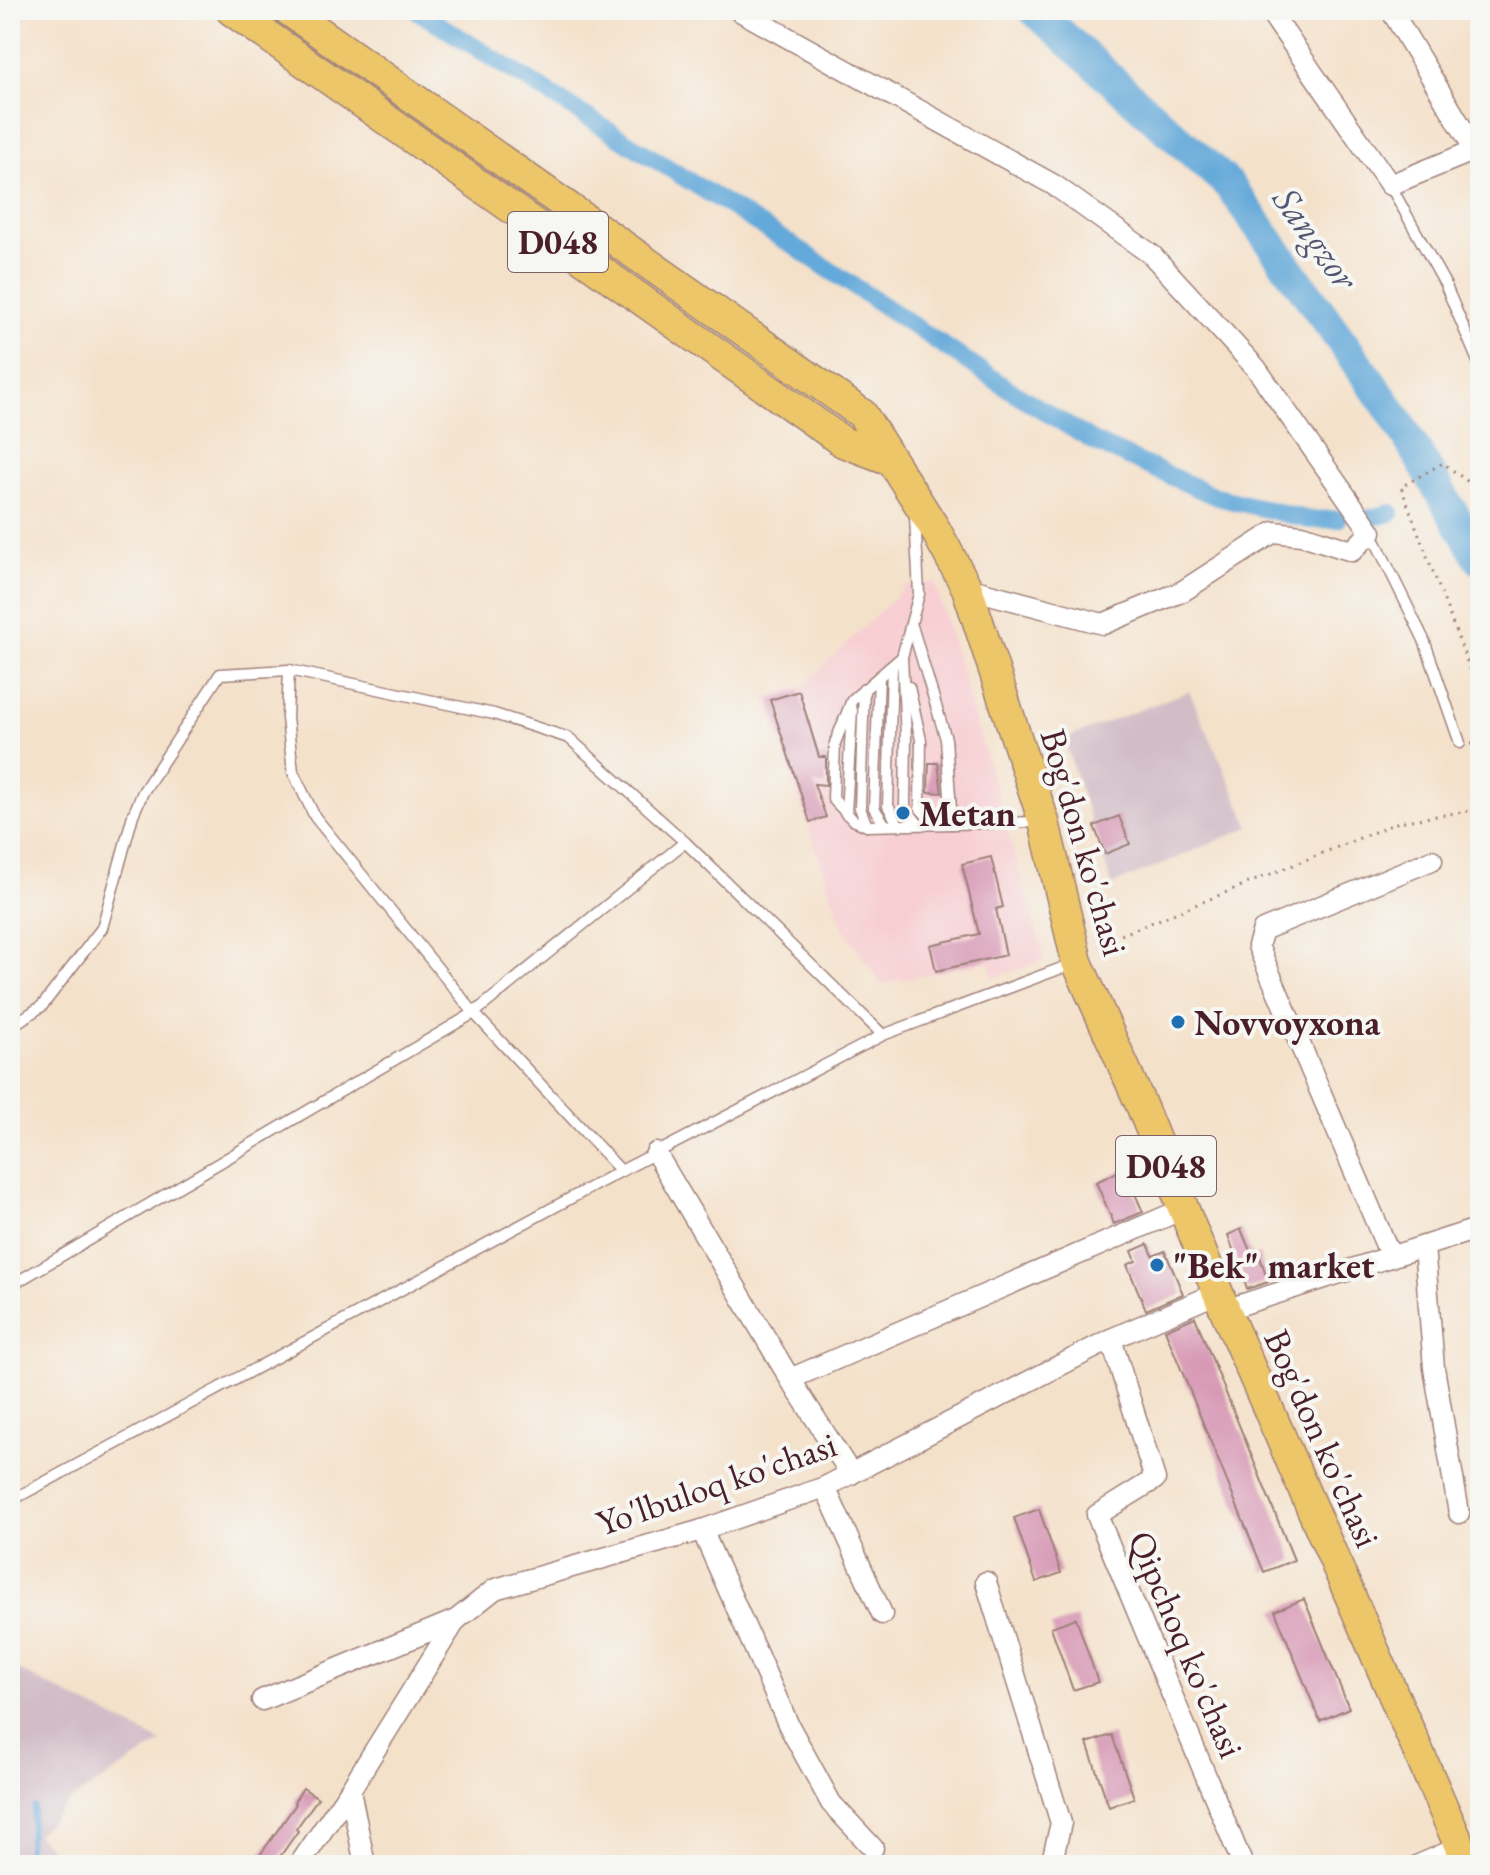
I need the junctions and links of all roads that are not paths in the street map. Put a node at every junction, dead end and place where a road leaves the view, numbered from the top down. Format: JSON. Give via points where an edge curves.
{"nodes":[{"id":1,"x":231,"y":10,"type":"edge"},
{"id":2,"x":288,"y":10,"type":"edge"},
{"id":3,"x":738,"y":10,"type":"edge"},
{"id":4,"x":1269,"y":10,"type":"edge"},
{"id":5,"x":1391,"y":10,"type":"edge"},
{"id":6,"x":1477,"y":149,"type":"edge"},
{"id":7,"x":1390,"y":185,"type":"junction"},
{"id":8,"x":1480,"y":366,"type":"edge"},
{"id":9,"x":891,"y":460,"type":"junction"},
{"id":10,"x":911,"y":490,"type":"junction"},
{"id":11,"x":1371,"y":532,"type":"junction"},
{"id":12,"x":967,"y":588,"type":"junction"},
{"id":13,"x":911,"y":624,"type":"junction"},
{"id":14,"x":902,"y":657,"type":"junction"},
{"id":15,"x":892,"y":666,"type":"junction"},
{"id":16,"x":289,"y":670,"type":"junction"},
{"id":17,"x":879,"y":677,"type":"junction"},
{"id":18,"x":864,"y":689,"type":"junction"},
{"id":19,"x":1460,"y":743,"type":"dead end"},
{"id":20,"x":1044,"y":822,"type":"junction"},
{"id":21,"x":898,"y":824,"type":"junction"},
{"id":22,"x":918,"y":824,"type":"junction"},
{"id":23,"x":934,"y":824,"type":"junction"},
{"id":24,"x":952,"y":824,"type":"junction"},
{"id":25,"x":885,"y":825,"type":"junction"},
{"id":26,"x":867,"y":826,"type":"junction"},
{"id":27,"x":685,"y":842,"type":"junction"},
{"id":28,"x":1432,"y":860,"type":"dead end"},
{"id":29,"x":1076,"y":958,"type":"junction"},
{"id":30,"x":474,"y":1013,"type":"junction"},
{"id":31,"x":10,"y":1027,"type":"edge"},
{"id":32,"x":883,"y":1035,"type":"junction"},
{"id":33,"x":656,"y":1153,"type":"junction"},
{"id":34,"x":621,"y":1171,"type":"junction"},
{"id":35,"x":1183,"y":1209,"type":"junction"},
{"id":36,"x":1480,"y":1228,"type":"edge"},
{"id":37,"x":1424,"y":1246,"type":"junction"},
{"id":38,"x":1391,"y":1257,"type":"junction"},
{"id":39,"x":10,"y":1286,"type":"edge"},
{"id":40,"x":1222,"y":1301,"type":"junction"},
{"id":41,"x":1111,"y":1339,"type":"junction"},
{"id":42,"x":790,"y":1379,"type":"junction"},
{"id":43,"x":851,"y":1474,"type":"junction"},
{"id":44,"x":825,"y":1487,"type":"junction"},
{"id":45,"x":10,"y":1501,"type":"edge"},
{"id":46,"x":1459,"y":1513,"type":"dead end"},
{"id":47,"x":702,"y":1530,"type":"junction"},
{"id":48,"x":986,"y":1582,"type":"dead end"},
{"id":49,"x":882,"y":1614,"type":"dead end"},
{"id":50,"x":456,"y":1620,"type":"junction"},
{"id":51,"x":262,"y":1700,"type":"dead end"},
{"id":52,"x":350,"y":1790,"type":"junction"},
{"id":53,"x":873,"y":1848,"type":"dead end"},
{"id":54,"x":1464,"y":1856,"type":"edge"},
{"id":55,"x":299,"y":1865,"type":"edge"},
{"id":56,"x":365,"y":1865,"type":"edge"},
{"id":57,"x":1051,"y":1865,"type":"edge"},
{"id":58,"x":1243,"y":1865,"type":"edge"},
{"id":59,"x":1419,"y":1865,"type":"edge"}],
"edges":[{"from":1,"to":9,"type":"main road","number":"D048","via":[[843,442]]},
{"from":2,"to":9,"type":"main road","number":"D048","via":[[862,414]]},
{"from":3,"to":11,"type":"street","via":[[1054,185],[1152,255],[1256,368]]},
{"from":4,"to":7,"type":"street"},
{"from":5,"to":6,"type":"street"},
{"from":6,"to":7,"type":"street"},
{"from":7,"to":8,"type":"lane","via":[[1445,284]]},
{"from":9,"to":10,"type":"main road","name":"Bog'don ko'chasi","number":"D048"},
{"from":10,"to":12,"type":"main road","name":"Bog'don ko'chasi","number":"D048"},
{"from":10,"to":13,"type":"lane","via":[[919,594]]},
{"from":11,"to":12,"type":"street","via":[[1352,551],[1274,532],[1183,591],[1103,624]]},
{"from":11,"to":19,"type":"lane","via":[[1424,640]]},
{"from":12,"to":20,"type":"main road","name":"Bog'don ko'chasi","number":"D048"},
{"from":13,"to":14,"type":"lane"},
{"from":13,"to":24,"type":"lane","via":[[946,739]]},
{"from":14,"to":15,"type":"lane"},
{"from":14,"to":22,"type":"lane","via":[[905,808]]},
{"from":14,"to":23,"type":"lane","via":[[921,740],[920,808]]},
{"from":15,"to":17,"type":"lane"},
{"from":15,"to":21,"type":"lane","via":[[888,806]]},
{"from":16,"to":27,"type":"lane","via":[[494,714],[569,738]]},
{"from":16,"to":30,"type":"lane","via":[[293,772],[315,817]]},
{"from":16,"to":31,"type":"lane","via":[[220,674],[143,792],[102,928],[42,1006]]},
{"from":17,"to":18,"type":"lane"},
{"from":17,"to":25,"type":"lane","via":[[874,808]]},
{"from":18,"to":26,"type":"lane","via":[[860,808]]},
{"from":18,"to":26,"type":"lane","via":[[852,700],[835,743],[833,799]]},
{"from":20,"to":24,"type":"lane"},
{"from":20,"to":29,"type":"main road","name":"Bog'don ko'chasi","number":"D048"},
{"from":21,"to":22,"type":"lane"},
{"from":21,"to":25,"type":"lane"},
{"from":22,"to":23,"type":"lane"},
{"from":23,"to":24,"type":"lane"},
{"from":25,"to":26,"type":"lane"},
{"from":27,"to":30,"type":"lane"},
{"from":27,"to":32,"type":"lane"},
{"from":28,"to":38,"type":"street","via":[[1263,930],[1258,946]]},
{"from":29,"to":32,"type":"lane"},
{"from":29,"to":35,"type":"main road","name":"Bog'don ko'chasi","number":"D048"},
{"from":30,"to":34,"type":"lane"},
{"from":30,"to":39,"type":"lane"},
{"from":32,"to":33,"type":"lane"},
{"from":33,"to":34,"type":"lane"},
{"from":33,"to":42,"type":"street"},
{"from":34,"to":45,"type":"lane"},
{"from":35,"to":40,"type":"main road","name":"Bog'don ko'chasi","number":"D048"},
{"from":35,"to":42,"type":"street"},
{"from":36,"to":37,"type":"street","name":"Yo'lbuloq ko'chasi"},
{"from":37,"to":38,"type":"street","name":"Yo'lbuloq ko'chasi"},
{"from":37,"to":46,"type":"street","via":[[1434,1368]]},
{"from":38,"to":40,"type":"street","name":"Yo'lbuloq ko'chasi"},
{"from":40,"to":41,"type":"street","name":"Yo'lbuloq ko'chasi"},
{"from":40,"to":54,"type":"main road","name":"Bog'don ko'chasi","number":"D048"},
{"from":41,"to":43,"type":"street","name":"Yo'lbuloq ko'chasi"},
{"from":41,"to":58,"type":"street","name":"Qipchoq ko'chasi","via":[[1155,1479],[1097,1515]]},
{"from":42,"to":43,"type":"street"},
{"from":43,"to":44,"type":"street","name":"Yo'lbuloq ko'chasi"},
{"from":44,"to":47,"type":"street","name":"Yo'lbuloq ko'chasi"},
{"from":44,"to":49,"type":"street"},
{"from":47,"to":50,"type":"street","name":"Yo'lbuloq ko'chasi","via":[[495,1589]]},
{"from":47,"to":53,"type":"street","via":[[789,1726],[831,1803]]},
{"from":48,"to":57,"type":"street","via":[[1061,1823]]},
{"from":50,"to":51,"type":"street"},
{"from":50,"to":52,"type":"street","name":"Yo'lbuloq ko'chasi"},
{"from":52,"to":55,"type":"street","name":"Yo'lbuloq ko'chasi"},
{"from":52,"to":56,"type":"street"},
{"from":54,"to":59,"type":"street"}]}
